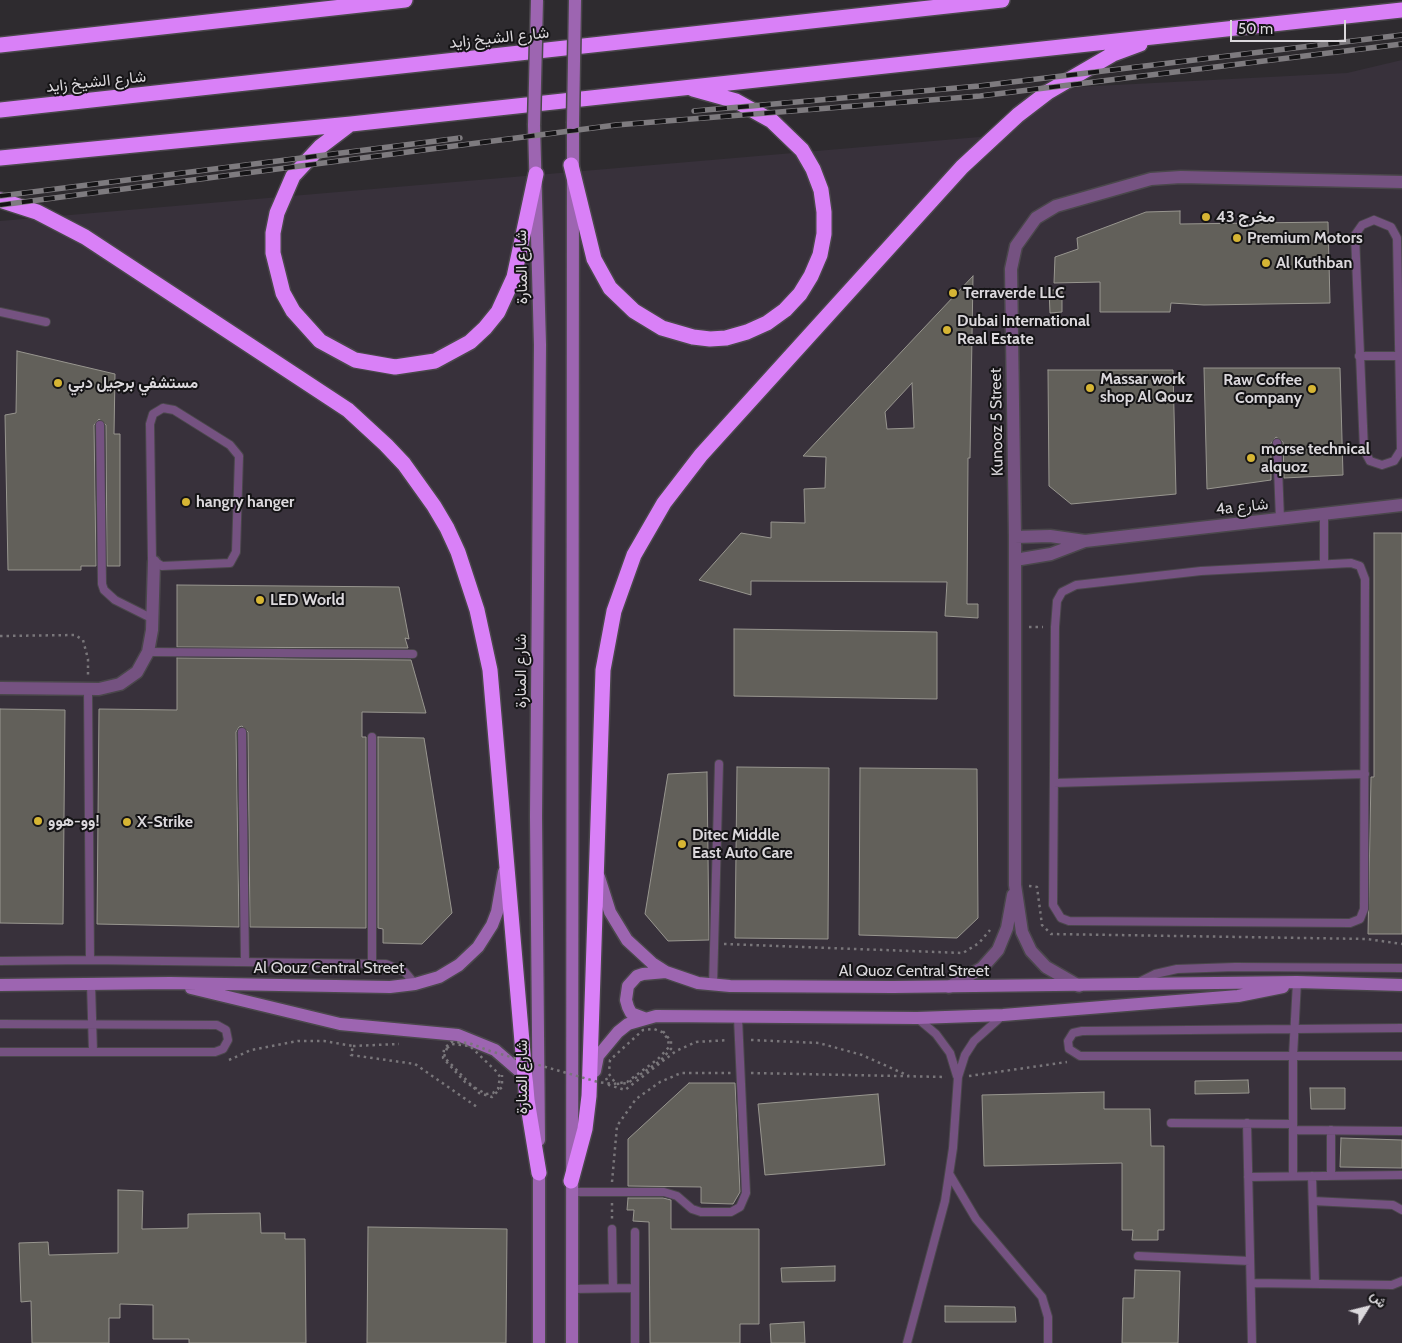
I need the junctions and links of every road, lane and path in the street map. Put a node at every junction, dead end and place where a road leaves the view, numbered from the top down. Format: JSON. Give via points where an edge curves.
{"nodes":[{"id":1,"x":405,"y":0,"type":"edge"},
{"id":2,"x":537,"y":0,"type":"edge"},
{"id":3,"x":574,"y":0,"type":"edge"},
{"id":4,"x":1002,"y":0,"type":"edge"},
{"id":5,"x":1402,"y":10,"type":"edge"},
{"id":6,"x":1169,"y":35,"type":"junction"},
{"id":7,"x":0,"y":45,"type":"edge"},
{"id":8,"x":684,"y":87,"type":"junction"},
{"id":9,"x":0,"y":110,"type":"edge"},
{"id":10,"x":351,"y":124,"type":"junction"},
{"id":11,"x":0,"y":158,"type":"edge"},
{"id":12,"x":571,"y":165,"type":"junction"},
{"id":13,"x":536,"y":174,"type":"junction"},
{"id":14,"x":1402,"y":182,"type":"edge"},
{"id":15,"x":0,"y":200,"type":"edge"},
{"id":16,"x":0,"y":312,"type":"edge"},
{"id":17,"x":46,"y":322,"type":"dead end"},
{"id":18,"x":1359,"y":356,"type":"junction"},
{"id":19,"x":1400,"y":356,"type":"edge"},
{"id":20,"x":100,"y":424,"type":"dead end"},
{"id":21,"x":1277,"y":443,"type":"dead end"},
{"id":22,"x":1402,"y":505,"type":"edge"},
{"id":23,"x":1324,"y":514,"type":"junction"},
{"id":24,"x":1280,"y":519,"type":"junction"},
{"id":25,"x":1015,"y":537,"type":"junction"},
{"id":26,"x":1085,"y":541,"type":"junction"},
{"id":27,"x":1015,"y":560,"type":"junction"},
{"id":28,"x":154,"y":562,"type":"junction"},
{"id":29,"x":1324,"y":564,"type":"junction"},
{"id":30,"x":153,"y":619,"type":"junction"},
{"id":31,"x":1015,"y":627,"type":"junction"},
{"id":32,"x":1055,"y":627,"type":"junction"},
{"id":33,"x":0,"y":636,"type":"edge"},
{"id":34,"x":148,"y":652,"type":"junction"},
{"id":35,"x":412,"y":654,"type":"dead end"},
{"id":36,"x":0,"y":688,"type":"edge"},
{"id":37,"x":88,"y":689,"type":"junction"},
{"id":38,"x":242,"y":732,"type":"dead end"},
{"id":39,"x":372,"y":737,"type":"dead end"},
{"id":40,"x":719,"y":764,"type":"dead end"},
{"id":41,"x":1365,"y":774,"type":"junction"},
{"id":42,"x":1054,"y":783,"type":"junction"},
{"id":43,"x":505,"y":864,"type":"junction"},
{"id":44,"x":597,"y":865,"type":"junction"},
{"id":45,"x":1015,"y":886,"type":"junction"},
{"id":46,"x":993,"y":924,"type":"dead end"},
{"id":47,"x":714,"y":944,"type":"junction"},
{"id":48,"x":90,"y":960,"type":"junction"},
{"id":49,"x":0,"y":962,"type":"edge"},
{"id":50,"x":245,"y":962,"type":"junction"},
{"id":51,"x":372,"y":963,"type":"junction"},
{"id":52,"x":1402,"y":968,"type":"edge"},
{"id":53,"x":666,"y":972,"type":"junction"},
{"id":54,"x":1297,"y":982,"type":"junction"},
{"id":55,"x":170,"y":983,"type":"junction"},
{"id":56,"x":91,"y":984,"type":"junction"},
{"id":57,"x":415,"y":984,"type":"junction"},
{"id":58,"x":1137,"y":984,"type":"junction"},
{"id":59,"x":0,"y":985,"type":"edge"},
{"id":60,"x":713,"y":985,"type":"junction"},
{"id":61,"x":1402,"y":985,"type":"edge"},
{"id":62,"x":1079,"y":986,"type":"junction"},
{"id":63,"x":949,"y":987,"type":"junction"},
{"id":64,"x":1003,"y":1015,"type":"junction"},
{"id":65,"x":644,"y":1018,"type":"junction"},
{"id":66,"x":738,"y":1018,"type":"junction"},
{"id":67,"x":917,"y":1018,"type":"junction"},
{"id":68,"x":0,"y":1024,"type":"edge"},
{"id":69,"x":92,"y":1024,"type":"junction"},
{"id":70,"x":1402,"y":1028,"type":"edge"},
{"id":71,"x":1294,"y":1029,"type":"junction"},
{"id":72,"x":444,"y":1039,"type":"dead end"},
{"id":73,"x":739,"y":1040,"type":"junction"},
{"id":74,"x":403,"y":1044,"type":"dead end"},
{"id":75,"x":353,"y":1046,"type":"junction"},
{"id":76,"x":0,"y":1052,"type":"edge"},
{"id":77,"x":93,"y":1052,"type":"junction"},
{"id":78,"x":1293,"y":1056,"type":"junction"},
{"id":79,"x":1402,"y":1056,"type":"edge"},
{"id":80,"x":220,"y":1060,"type":"dead end"},
{"id":81,"x":741,"y":1073,"type":"junction"},
{"id":82,"x":525,"y":1076,"type":"junction"},
{"id":83,"x":958,"y":1077,"type":"junction"},
{"id":84,"x":589,"y":1096,"type":"junction"},
{"id":85,"x":477,"y":1107,"type":"dead end"},
{"id":86,"x":1171,"y":1122,"type":"dead end"},
{"id":87,"x":1247,"y":1123,"type":"junction"},
{"id":88,"x":1293,"y":1127,"type":"junction"},
{"id":89,"x":1331,"y":1130,"type":"junction"},
{"id":90,"x":1402,"y":1131,"type":"edge"},
{"id":91,"x":612,"y":1171,"type":"dead end"},
{"id":92,"x":539,"y":1173,"type":"junction"},
{"id":93,"x":950,"y":1175,"type":"junction"},
{"id":94,"x":1402,"y":1175,"type":"edge"},
{"id":95,"x":1293,"y":1176,"type":"junction"},
{"id":96,"x":1312,"y":1176,"type":"junction"},
{"id":97,"x":1331,"y":1176,"type":"junction"},
{"id":98,"x":1248,"y":1177,"type":"junction"},
{"id":99,"x":571,"y":1186,"type":"junction"},
{"id":100,"x":1313,"y":1201,"type":"junction"},
{"id":101,"x":1402,"y":1210,"type":"edge"},
{"id":102,"x":612,"y":1228,"type":"dead end"},
{"id":103,"x":635,"y":1232,"type":"dead end"},
{"id":104,"x":1138,"y":1256,"type":"dead end"},
{"id":105,"x":1250,"y":1261,"type":"junction"},
{"id":106,"x":1402,"y":1281,"type":"edge"},
{"id":107,"x":1251,"y":1284,"type":"junction"},
{"id":108,"x":1316,"y":1284,"type":"junction"},
{"id":109,"x":613,"y":1288,"type":"junction"},
{"id":110,"x":635,"y":1288,"type":"junction"},
{"id":111,"x":571,"y":1289,"type":"junction"},
{"id":112,"x":539,"y":1343,"type":"edge"},
{"id":113,"x":572,"y":1343,"type":"edge"},
{"id":114,"x":635,"y":1343,"type":"edge"},
{"id":115,"x":907,"y":1343,"type":"edge"},
{"id":116,"x":1048,"y":1343,"type":"edge"},
{"id":117,"x":1252,"y":1343,"type":"edge"}],
"edges":[{"from":1,"to":7,"type":"highway"},
{"from":2,"to":13,"type":"street","name":"شارع المنارة","bridge":true},
{"from":3,"to":12,"type":"street","bridge":true},
{"from":4,"to":9,"type":"highway","name":"شارع الشيخ زايد"},
{"from":5,"to":6,"type":"highway"},
{"from":6,"to":8,"type":"highway"},
{"from":6,"to":44,"type":"highway","via":[[1113,54],[1080,72],[1025,109],[989,140],[701,455],[664,503],[648,528],[623,582],[607,640],[601,700]]},
{"from":8,"to":10,"type":"highway"},
{"from":8,"to":12,"type":"highway","via":[[736,101],[772,121],[802,150],[821,190],[824,219],[820,255],[800,294],[767,323],[726,338],[710,339],[678,334],[634,311],[610,288],[594,259]]},
{"from":10,"to":11,"type":"highway"},
{"from":10,"to":13,"type":"highway","via":[[320,147],[294,176],[277,213],[273,247],[276,273],[292,311],[320,341],[355,360],[395,367],[422,364],[454,353],[485,328],[498,312],[514,277]]},
{"from":12,"to":99,"type":"street"},
{"from":13,"to":92,"type":"street","name":"شارع المنارة","via":[[540,345],[536,816]]},
{"from":14,"to":25,"type":"street","name":"Kunooz 5 Street","via":[[1166,178],[1137,182],[1056,206],[1036,218],[1016,246],[1011,269]]},
{"from":15,"to":43,"type":"highway","via":[[37,212],[85,237],[327,395],[386,445],[420,485],[458,552],[484,640],[494,700]]},
{"from":16,"to":17,"type":"lane"},
{"from":18,"to":19,"type":"lane"},
{"from":18,"to":19,"type":"lane","via":[[1364,450],[1370,461],[1382,465],[1394,461],[1401,450]]},
{"from":18,"to":19,"type":"lane","via":[[1355,235],[1362,225],[1374,220],[1391,226],[1397,238]]},
{"from":20,"to":30,"type":"lane","via":[[102,584],[115,600]]},
{"from":21,"to":24,"type":"lane"},
{"from":22,"to":23,"type":"street","name":"4a شارع"},
{"from":23,"to":24,"type":"street","name":"4a شارع"},
{"from":23,"to":29,"type":"lane"},
{"from":24,"to":26,"type":"street","name":"4a شارع"},
{"from":25,"to":26,"type":"street","name":"4a شارع","via":[[1050,536]]},
{"from":25,"to":27,"type":"street","name":"Kunooz 5 Street"},
{"from":26,"to":27,"type":"street","name":"4a شارع","via":[[1051,554]]},
{"from":27,"to":31,"type":"street","name":"Kunooz 5 Street"},
{"from":28,"to":28,"type":"lane","via":[[151,554],[150,424],[154,414],[168,408],[237,452],[240,461],[236,552],[233,560],[226,564],[162,566]]},
{"from":28,"to":30,"type":"street"},
{"from":29,"to":32,"type":"lane","via":[[1243,568],[1071,586],[1057,601]]},
{"from":29,"to":41,"type":"lane","via":[[1356,564],[1365,574]]},
{"from":30,"to":34,"type":"street"},
{"from":31,"to":32,"type":"path"},
{"from":31,"to":45,"type":"street","name":"Kunooz 5 Street"},
{"from":32,"to":42,"type":"lane"},
{"from":33,"to":37,"type":"path","via":[[74,635],[83,640],[88,659]]},
{"from":34,"to":35,"type":"lane"},
{"from":34,"to":37,"type":"street","via":[[137,672],[129,679],[110,687]]},
{"from":36,"to":37,"type":"street"},
{"from":37,"to":48,"type":"lane"},
{"from":38,"to":50,"type":"lane"},
{"from":39,"to":51,"type":"lane"},
{"from":40,"to":47,"type":"lane"},
{"from":41,"to":42,"type":"lane"},
{"from":41,"to":42,"type":"lane","via":[[1364,909],[1360,919],[1350,923],[1065,920],[1053,905]]},
{"from":43,"to":57,"type":"street","name":"Al Qouz Central Street","via":[[492,925],[478,947],[459,966],[439,977]]},
{"from":43,"to":82,"type":"highway"},
{"from":44,"to":53,"type":"street","name":"Al Quoz Central Street","via":[[602,890],[618,927],[639,953]]},
{"from":44,"to":84,"type":"highway"},
{"from":45,"to":62,"type":"street","name":"Kunooz 5 Street","via":[[1022,932],[1031,951],[1046,967]]},
{"from":45,"to":63,"type":"street","name":"Kunooz 5 Street","via":[[1007,928],[998,950],[982,968]]},
{"from":46,"to":47,"type":"path","via":[[978,943],[963,953]]},
{"from":47,"to":60,"type":"lane"},
{"from":48,"to":49,"type":"lane"},
{"from":48,"to":50,"type":"lane"},
{"from":50,"to":51,"type":"lane"},
{"from":51,"to":57,"type":"lane","via":[[393,965],[405,972]]},
{"from":52,"to":58,"type":"lane","via":[[1183,968],[1156,974]]},
{"from":53,"to":60,"type":"street","name":"Al Quoz Central Street","via":[[698,984]]},
{"from":53,"to":65,"type":"street","via":[[637,976],[628,986],[628,1007],[631,1013]]},
{"from":54,"to":58,"type":"street","name":"Al Quoz Central Street"},
{"from":54,"to":61,"type":"street","name":"Al Quoz Central Street"},
{"from":54,"to":64,"type":"street","name":"Al Quoz Central Street","via":[[1238,996]]},
{"from":54,"to":71,"type":"lane"},
{"from":55,"to":56,"type":"street","name":"Al Qouz Central Street"},
{"from":55,"to":57,"type":"street","name":"Al Qouz Central Street","via":[[390,987]]},
{"from":55,"to":82,"type":"street","name":"Al Qouz Central Street","via":[[340,1024],[458,1035],[495,1050]]},
{"from":56,"to":59,"type":"street","name":"Al Qouz Central Street"},
{"from":56,"to":69,"type":"lane"},
{"from":58,"to":62,"type":"street","name":"Al Quoz Central Street"},
{"from":60,"to":63,"type":"street","name":"Al Quoz Central Street"},
{"from":62,"to":63,"type":"street","name":"Al Quoz Central Street"},
{"from":64,"to":67,"type":"street","name":"Al Quoz Central Street"},
{"from":64,"to":83,"type":"lane","via":[[974,1041],[965,1055]]},
{"from":65,"to":66,"type":"street","name":"Al Quoz Central Street","via":[[670,1014]]},
{"from":65,"to":84,"type":"street","name":"Al Quoz Central Street","via":[[628,1024],[606,1044],[598,1056]]},
{"from":66,"to":67,"type":"street","name":"Al Quoz Central Street"},
{"from":66,"to":73,"type":"lane"},
{"from":67,"to":83,"type":"lane","via":[[936,1034],[950,1053]]},
{"from":68,"to":69,"type":"lane"},
{"from":69,"to":77,"type":"lane"},
{"from":69,"to":77,"type":"lane","via":[[217,1025],[226,1030],[228,1040],[223,1049],[215,1052]]},
{"from":70,"to":71,"type":"lane"},
{"from":71,"to":78,"type":"lane"},
{"from":71,"to":78,"type":"lane","via":[[1082,1031],[1073,1033],[1068,1041],[1069,1049],[1080,1056]]},
{"from":72,"to":73,"type":"path","bridge":true,"via":[[470,1042],[477,1049],[502,1074],[502,1088],[492,1097],[479,1093],[472,1086],[451,1066],[444,1057],[447,1048],[452,1044],[470,1046],[497,1072],[500,1077],[498,1089],[493,1093],[480,1092],[472,1087],[465,1082],[443,1058],[444,1049],[451,1042],[470,1043],[476,1046],[499,1054],[605,1084],[613,1084],[620,1083],[627,1082],[669,1048],[668,1039],[662,1032],[643,1030],[610,1060],[611,1078],[616,1084],[620,1085],[628,1083],[644,1074],[671,1048],[671,1041],[665,1032],[655,1026],[643,1029],[608,1057],[603,1073],[606,1079],[609,1085],[625,1090],[676,1051],[696,1042]]},
{"from":73,"to":81,"type":"lane"},
{"from":73,"to":81,"type":"path","via":[[819,1044],[862,1055],[911,1076]]},
{"from":74,"to":75,"type":"path"},
{"from":75,"to":80,"type":"path","via":[[298,1041]]},
{"from":75,"to":85,"type":"path","via":[[352,1056],[415,1064]]},
{"from":76,"to":77,"type":"lane"},
{"from":78,"to":79,"type":"lane"},
{"from":78,"to":88,"type":"lane"},
{"from":81,"to":91,"type":"path","via":[[681,1072],[644,1092],[617,1126]]},
{"from":81,"to":99,"type":"lane","via":[[746,1193],[736,1210],[726,1213],[696,1211],[677,1196],[664,1192]]},
{"from":82,"to":92,"type":"highway"},
{"from":83,"to":93,"type":"lane"},
{"from":84,"to":99,"type":"highway","via":[[585,1129]]},
{"from":86,"to":87,"type":"lane"},
{"from":87,"to":88,"type":"lane"},
{"from":87,"to":98,"type":"lane"},
{"from":88,"to":89,"type":"lane"},
{"from":88,"to":95,"type":"lane"},
{"from":89,"to":90,"type":"lane"},
{"from":89,"to":97,"type":"lane"},
{"from":92,"to":112,"type":"street","name":"شارع المنارة"},
{"from":93,"to":115,"type":"lane"},
{"from":93,"to":116,"type":"lane","via":[[976,1219],[1042,1297],[1048,1317]]},
{"from":94,"to":97,"type":"lane"},
{"from":95,"to":96,"type":"lane"},
{"from":95,"to":98,"type":"lane"},
{"from":96,"to":97,"type":"lane"},
{"from":96,"to":100,"type":"lane"},
{"from":98,"to":105,"type":"lane"},
{"from":99,"to":111,"type":"street"},
{"from":100,"to":101,"type":"lane","via":[[1393,1205]]},
{"from":100,"to":108,"type":"lane"},
{"from":102,"to":109,"type":"lane"},
{"from":103,"to":110,"type":"lane"},
{"from":104,"to":105,"type":"lane"},
{"from":105,"to":107,"type":"lane"},
{"from":106,"to":108,"type":"lane","via":[[1392,1285]]},
{"from":107,"to":108,"type":"lane"},
{"from":107,"to":117,"type":"lane"},
{"from":109,"to":110,"type":"lane"},
{"from":109,"to":111,"type":"lane"},
{"from":110,"to":114,"type":"lane"},
{"from":111,"to":113,"type":"street"}]}
